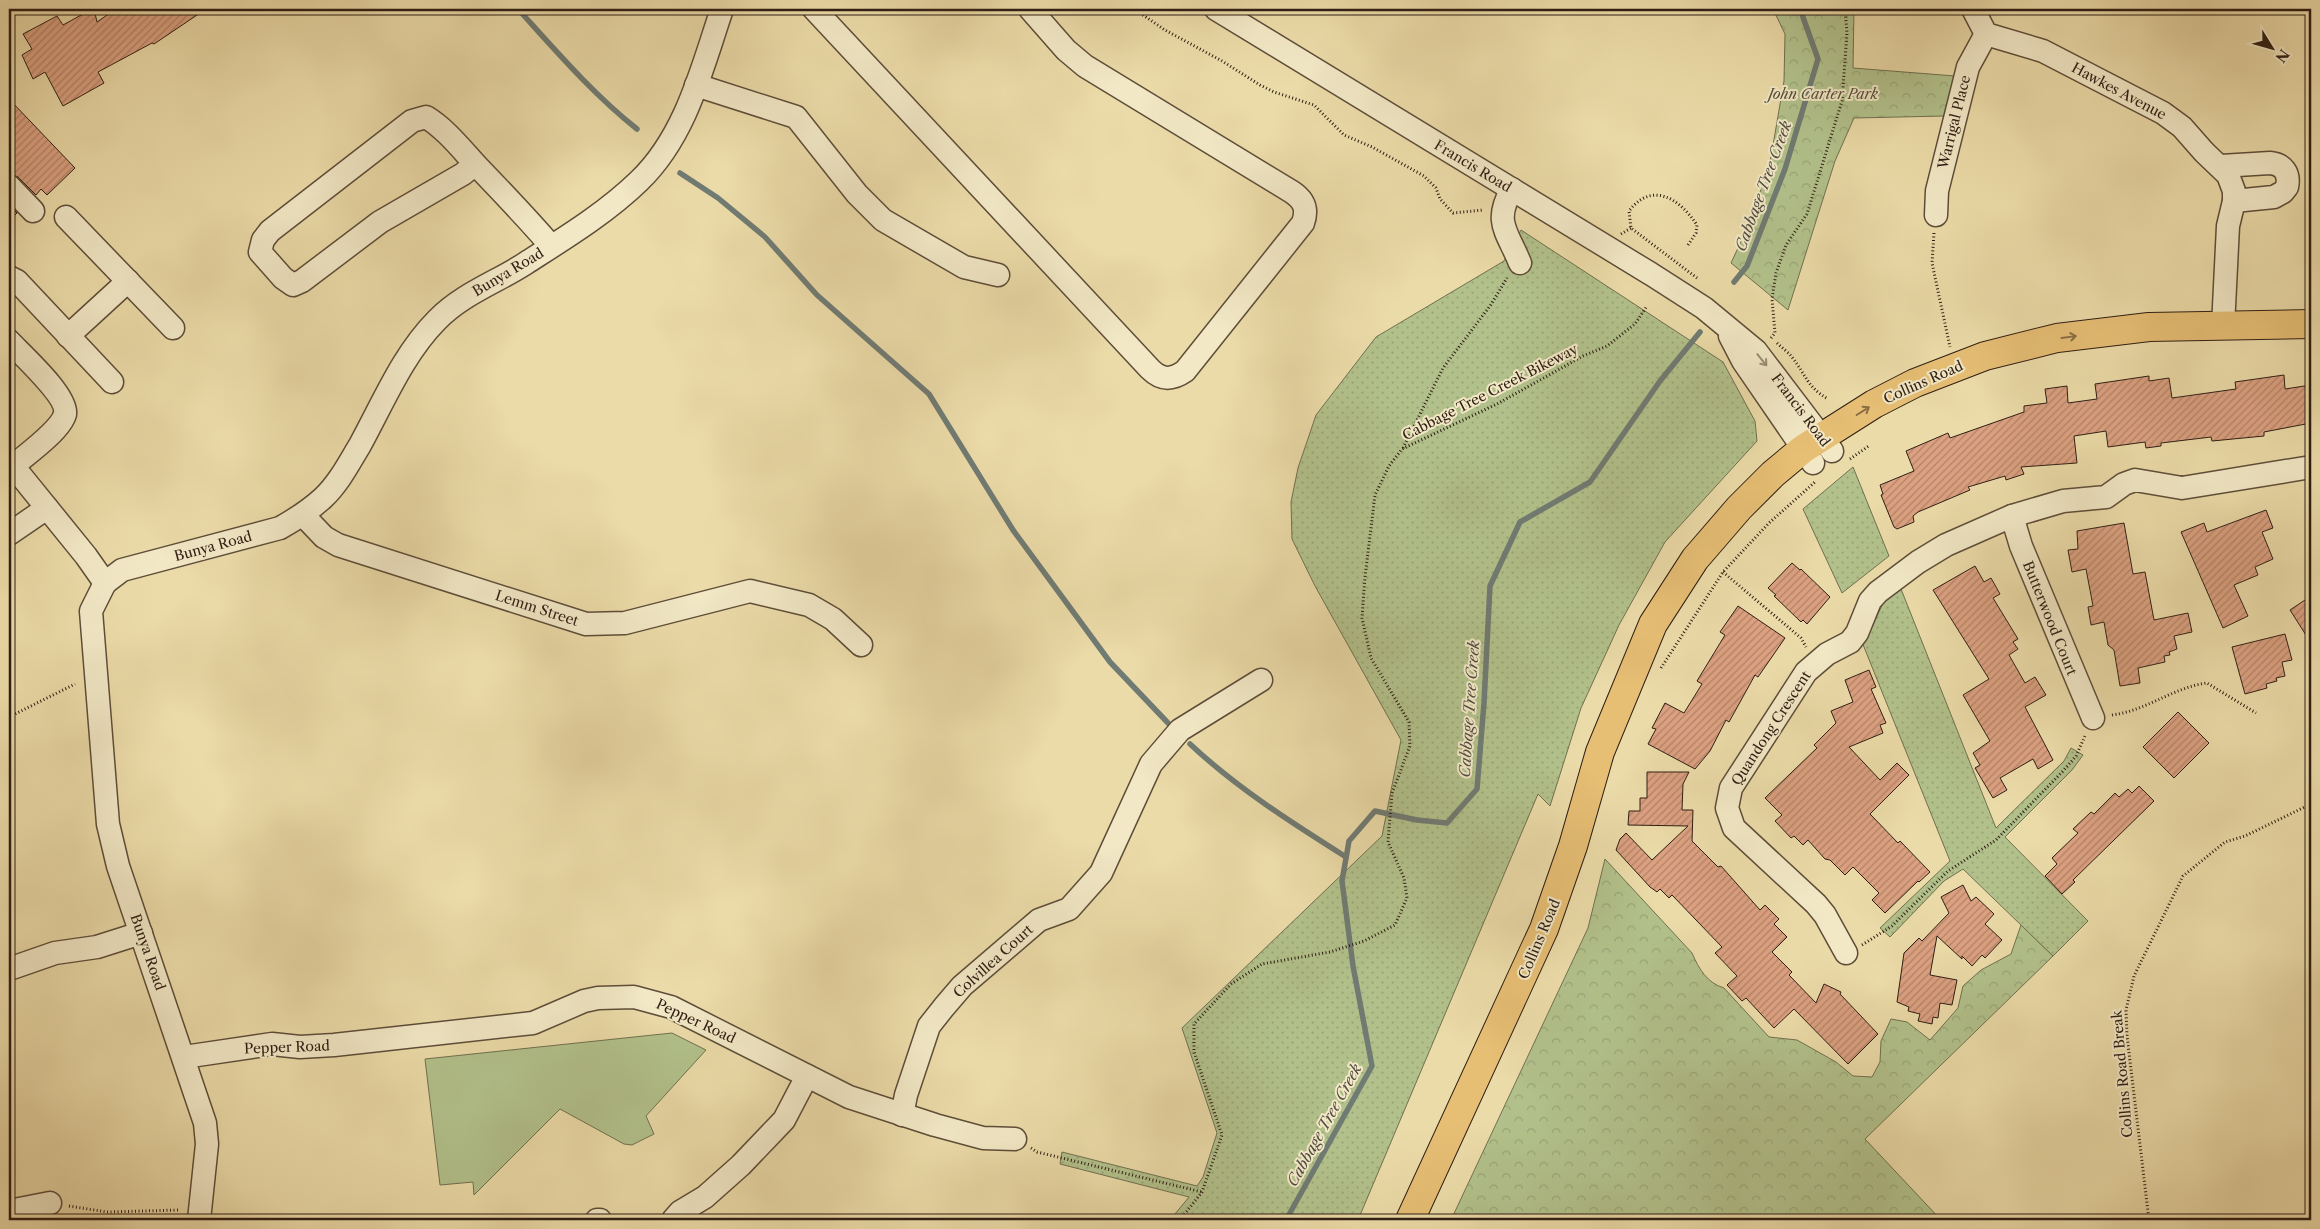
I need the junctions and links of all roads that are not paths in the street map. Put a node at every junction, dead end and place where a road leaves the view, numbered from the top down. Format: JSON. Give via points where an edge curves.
{"nodes":[{"id":1,"x":722,"y":9,"type":"edge"},
{"id":2,"x":1030,"y":9,"type":"edge"},
{"id":3,"x":1216,"y":9,"type":"edge"},
{"id":4,"x":1972,"y":9,"type":"edge"},
{"id":5,"x":821,"y":11,"type":"edge"},
{"id":6,"x":1986,"y":34,"type":"junction"},
{"id":7,"x":696,"y":85,"type":"junction"},
{"id":8,"x":475,"y":164,"type":"junction"},
{"id":9,"x":2221,"y":166,"type":"junction"},
{"id":10,"x":9,"y":186,"type":"edge"},
{"id":11,"x":1512,"y":189,"type":"junction"},
{"id":12,"x":2234,"y":201,"type":"junction"},
{"id":13,"x":33,"y":211,"type":"dead end"},
{"id":14,"x":1936,"y":215,"type":"road end"},
{"id":15,"x":66,"y":217,"type":"dead end"},
{"id":16,"x":551,"y":246,"type":"junction"},
{"id":17,"x":1520,"y":263,"type":"road end"},
{"id":18,"x":998,"y":275,"type":"dead end"},
{"id":19,"x":9,"y":277,"type":"edge"},
{"id":20,"x":128,"y":281,"type":"junction"},
{"id":21,"x":2311,"y":324,"type":"edge"},
{"id":22,"x":2224,"y":327,"type":"junction"},
{"id":23,"x":173,"y":328,"type":"dead end"},
{"id":24,"x":68,"y":336,"type":"junction"},
{"id":25,"x":2311,"y":340,"type":"edge"},
{"id":26,"x":9,"y":341,"type":"edge"},
{"id":27,"x":112,"y":382,"type":"dead end"},
{"id":28,"x":1823,"y":456,"type":"junction"},
{"id":29,"x":11,"y":463,"type":"edge"},
{"id":30,"x":2311,"y":466,"type":"edge"},
{"id":31,"x":47,"y":508,"type":"junction"},
{"id":32,"x":303,"y":515,"type":"junction"},
{"id":33,"x":2012,"y":516,"type":"junction"},
{"id":34,"x":9,"y":534,"type":"edge"},
{"id":35,"x":105,"y":583,"type":"junction"},
{"id":36,"x":861,"y":645,"type":"dead end"},
{"id":37,"x":1261,"y":680,"type":"dead end"},
{"id":38,"x":2093,"y":718,"type":"road end"},
{"id":39,"x":141,"y":933,"type":"junction"},
{"id":40,"x":1846,"y":953,"type":"road end"},
{"id":41,"x":9,"y":969,"type":"edge"},
{"id":42,"x":184,"y":1057,"type":"junction"},
{"id":43,"x":807,"y":1076,"type":"junction"},
{"id":44,"x":902,"y":1115,"type":"junction"},
{"id":45,"x":1015,"y":1139,"type":"road end"},
{"id":46,"x":50,"y":1203,"type":"road end"},
{"id":47,"x":9,"y":1211,"type":"edge"},
{"id":48,"x":192,"y":1215,"type":"edge"},
{"id":49,"x":673,"y":1220,"type":"edge"},
{"id":50,"x":1410,"y":1220,"type":"edge"}],
"edges":[{"from":1,"to":7,"type":"street","name":"Bunya Road"},
{"from":2,"to":5,"type":"street","via":[[1066,50],[1085,66],[1292,192],[1306,208],[1303,223],[1185,371],[1176,377],[1164,378],[1150,370]]},
{"from":3,"to":11,"type":"street","name":"Francis Road"},
{"from":4,"to":6,"type":"street"},
{"from":6,"to":9,"type":"street","name":"Hawkes Avenue","via":[[2043,51],[2164,113]]},
{"from":6,"to":14,"type":"street","name":"Warrigal Place","via":[[1968,67],[1937,191]]},
{"from":7,"to":16,"type":"street","name":"Bunya Road","via":[[668,144],[640,181],[596,217]]},
{"from":7,"to":18,"type":"street","via":[[796,117],[856,194],[883,220],[964,267]]},
{"from":8,"to":8,"type":"street","via":[[437,124],[426,117],[412,121],[270,231],[260,252],[292,285],[302,281],[380,222]]},
{"from":8,"to":16,"type":"street"},
{"from":9,"to":12,"type":"street","name":"Hawkes Avenue","via":[[2231,182]]},
{"from":9,"to":12,"type":"street","via":[[2270,162],[2287,174],[2287,186],[2278,196]]},
{"from":10,"to":13,"type":"street"},
{"from":11,"to":17,"type":"street","via":[[1501,212],[1502,222]]},
{"from":11,"to":28,"type":"street","name":"Francis Road","via":[[1686,296],[1725,328],[1743,361]]},
{"from":12,"to":22,"type":"street","name":"Hawkes Avenue","via":[[2228,226]]},
{"from":15,"to":20,"type":"street"},
{"from":16,"to":32,"type":"street","name":"Bunya Road","via":[[478,289],[437,319],[400,372],[345,470],[324,497]]},
{"from":19,"to":24,"type":"street","via":[[17,281]]},
{"from":20,"to":23,"type":"street"},
{"from":20,"to":24,"type":"street"},
{"from":21,"to":22,"type":"main road","name":"Collins Road"},
{"from":28,"to":22,"type":"main road","name":"Collins Road","one_way":true,"via":[[1874,404],[1955,367],[2057,338],[2149,327]]},
{"from":24,"to":27,"type":"street"},
{"from":25,"to":28,"type":"main road","name":"Collins Road","via":[[2133,347],[2032,362],[1993,372],[1935,394]]},
{"from":26,"to":29,"type":"street","via":[[58,393],[64,403],[65,414],[59,425]]},
{"from":28,"to":50,"type":"main road","name":"Collins Road","via":[[1780,490],[1726,544],[1663,629],[1652,660],[1600,752],[1573,846],[1544,929]]},
{"from":29,"to":31,"type":"street"},
{"from":30,"to":33,"type":"street","name":"Quandong Crescent","via":[[2182,488],[2135,480],[2106,497],[2063,501]]},
{"from":31,"to":34,"type":"street"},
{"from":31,"to":35,"type":"street"},
{"from":32,"to":35,"type":"street","name":"Bunya Road","via":[[280,528],[122,570]]},
{"from":32,"to":36,"type":"street","name":"Lemm Street","via":[[324,537],[338,546],[586,624],[625,623],[750,591],[810,605],[833,619]]},
{"from":33,"to":38,"type":"street","name":"Butterwood Court","via":[[2020,546]]},
{"from":33,"to":40,"type":"street","name":"Quandong Crescent","via":[[1946,545],[1894,580],[1870,601],[1850,642],[1817,661],[1806,672],[1731,788],[1727,808],[1734,828],[1816,904]]},
{"from":35,"to":39,"type":"street","name":"Bunya Road","via":[[91,611],[108,824],[118,866]]},
{"from":37,"to":44,"type":"street","name":"Colvillea Court","via":[[1180,730],[1151,764],[1101,873],[1069,909],[1039,920],[962,986],[944,1007],[929,1026]]},
{"from":39,"to":41,"type":"street","via":[[97,947],[55,953]]},
{"from":39,"to":42,"type":"street","name":"Bunya Road"},
{"from":42,"to":43,"type":"street","name":"Pepper Road","via":[[272,1044],[300,1047],[334,1045],[533,1023],[584,1001],[634,997],[671,1007]]},
{"from":42,"to":48,"type":"street","name":"Bunya Road","via":[[205,1123],[207,1144]]},
{"from":43,"to":44,"type":"street","name":"Pepper Road","via":[[849,1097]]},
{"from":43,"to":49,"type":"street","via":[[784,1120],[741,1166]]},
{"from":44,"to":45,"type":"street","name":"Pepper Road","via":[[983,1138]]},
{"from":46,"to":47,"type":"street"}]}
